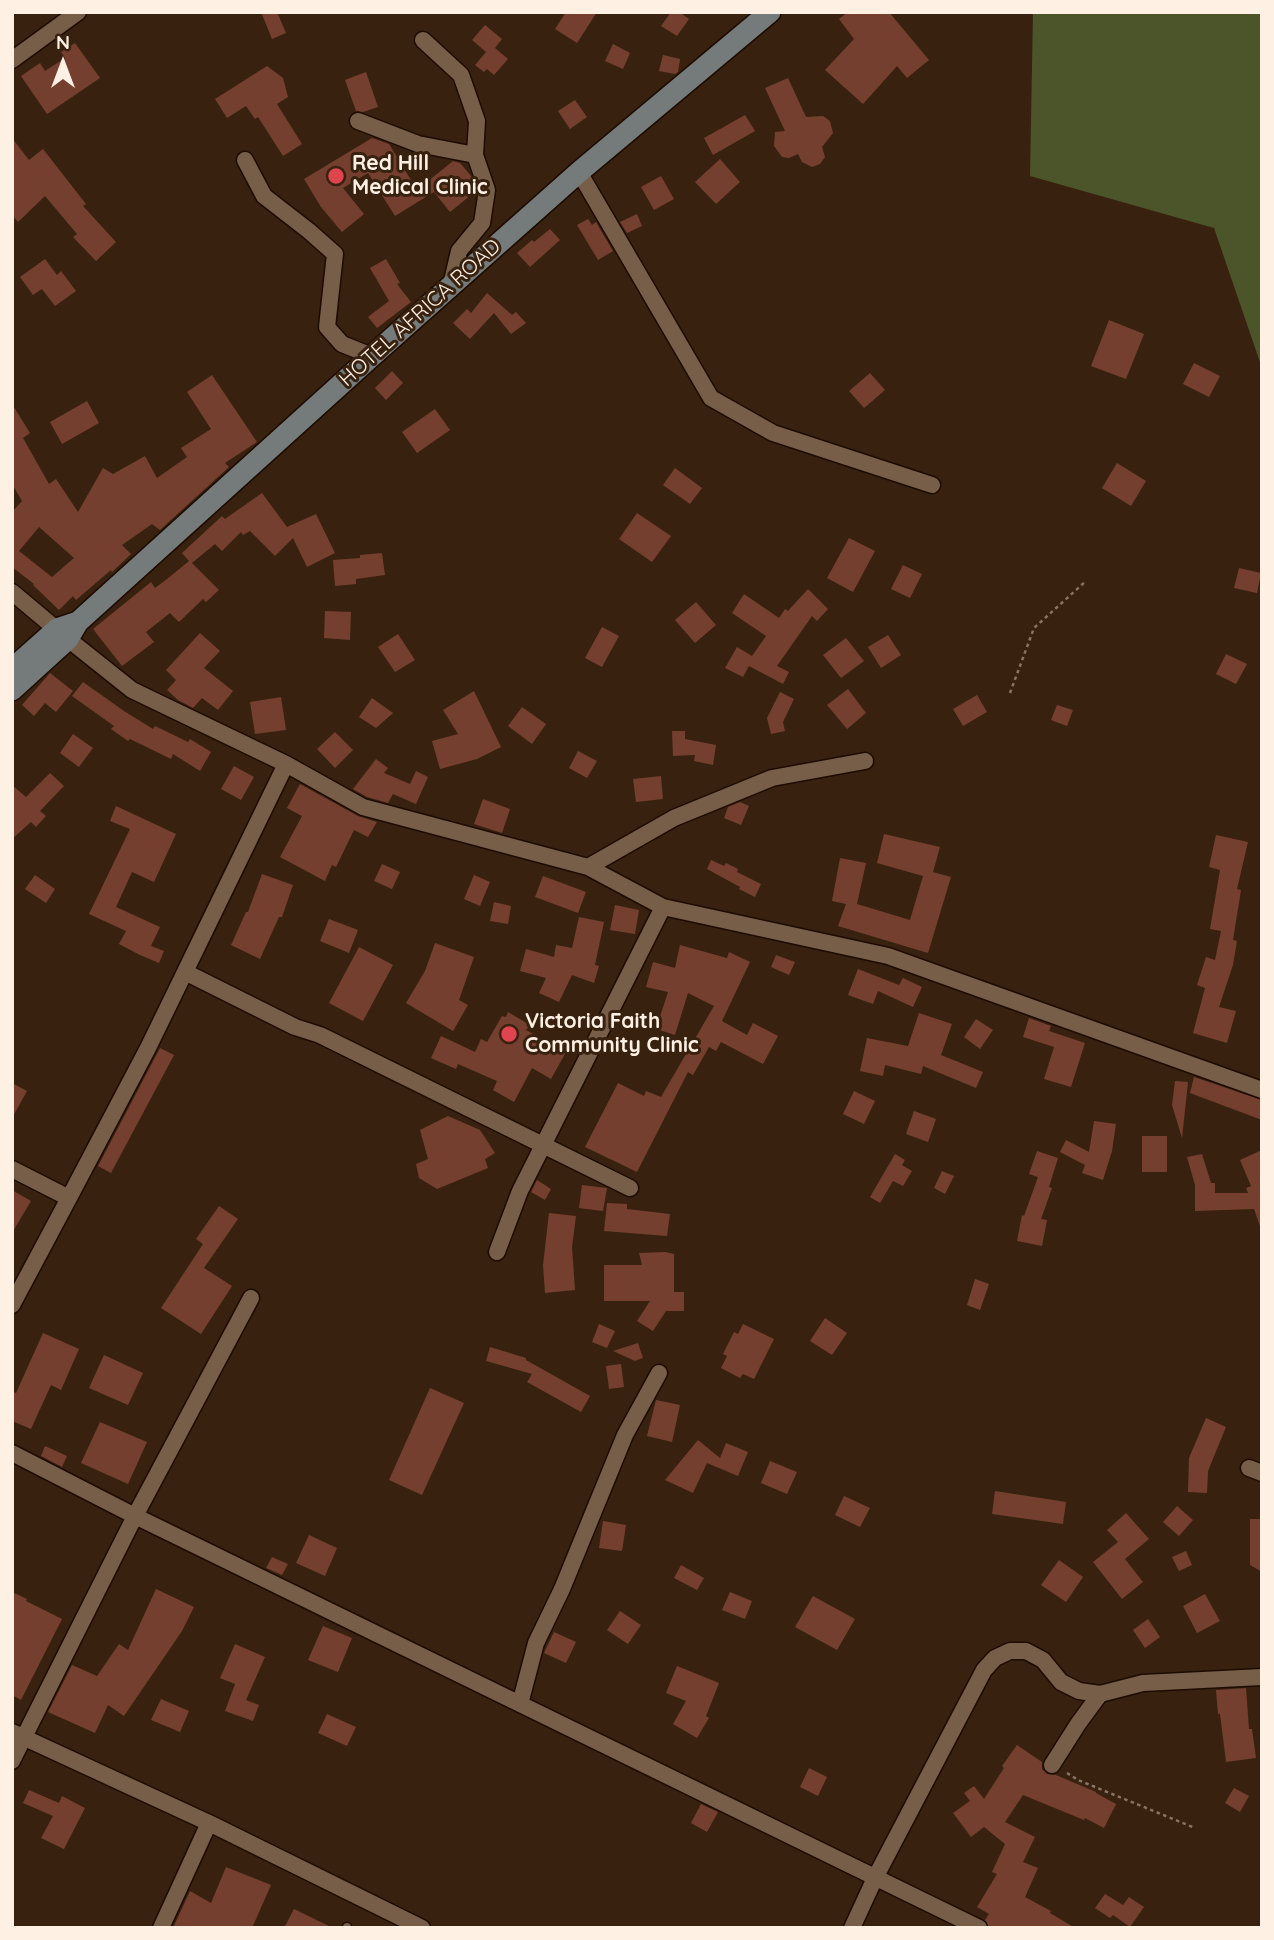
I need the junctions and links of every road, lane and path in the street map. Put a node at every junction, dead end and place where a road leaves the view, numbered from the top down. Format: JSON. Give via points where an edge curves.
{"nodes":[{"id":1,"x":78,"y":12,"type":"edge"},
{"id":2,"x":770,"y":12,"type":"edge"},
{"id":3,"x":423,"y":40,"type":"dead end"},
{"id":4,"x":12,"y":60,"type":"edge"},
{"id":5,"x":358,"y":121,"type":"dead end"},
{"id":6,"x":474,"y":155,"type":"junction"},
{"id":7,"x":245,"y":160,"type":"dead end"},
{"id":8,"x":579,"y":172,"type":"junction"},
{"id":9,"x":452,"y":285,"type":"junction"},
{"id":10,"x":372,"y":356,"type":"junction"},
{"id":11,"x":932,"y":485,"type":"dead end"},
{"id":12,"x":1086,"y":581,"type":"dead end"},
{"id":13,"x":12,"y":592,"type":"edge"},
{"id":14,"x":67,"y":630,"type":"junction"},
{"id":15,"x":12,"y":669,"type":"edge"},
{"id":16,"x":12,"y":690,"type":"edge"},
{"id":17,"x":1010,"y":693,"type":"dead end"},
{"id":18,"x":865,"y":761,"type":"dead end"},
{"id":19,"x":286,"y":764,"type":"junction"},
{"id":20,"x":589,"y":867,"type":"junction"},
{"id":21,"x":663,"y":907,"type":"junction"},
{"id":22,"x":185,"y":972,"type":"junction"},
{"id":23,"x":1262,"y":1090,"type":"edge"},
{"id":24,"x":544,"y":1144,"type":"junction"},
{"id":25,"x":12,"y":1169,"type":"edge"},
{"id":26,"x":630,"y":1188,"type":"dead end"},
{"id":27,"x":69,"y":1198,"type":"junction"},
{"id":28,"x":496,"y":1252,"type":"dead end"},
{"id":29,"x":251,"y":1298,"type":"dead end"},
{"id":30,"x":12,"y":1305,"type":"edge"},
{"id":31,"x":659,"y":1373,"type":"dead end"},
{"id":32,"x":12,"y":1453,"type":"edge"},
{"id":33,"x":135,"y":1516,"type":"junction"},
{"id":34,"x":1262,"y":1677,"type":"edge"},
{"id":35,"x":1100,"y":1694,"type":"junction"},
{"id":36,"x":520,"y":1704,"type":"junction"},
{"id":37,"x":18,"y":1735,"type":"edge"},
{"id":38,"x":12,"y":1761,"type":"edge"},
{"id":39,"x":1052,"y":1765,"type":"joint"},
{"id":40,"x":209,"y":1823,"type":"junction"},
{"id":41,"x":1195,"y":1828,"type":"dead end"},
{"id":42,"x":875,"y":1878,"type":"junction"},
{"id":43,"x":392,"y":1912,"type":"junction"},
{"id":44,"x":161,"y":1928,"type":"edge"},
{"id":45,"x":385,"y":1928,"type":"edge"},
{"id":46,"x":422,"y":1928,"type":"edge"},
{"id":47,"x":852,"y":1928,"type":"edge"},
{"id":48,"x":979,"y":1928,"type":"edge"}],
"edges":[{"from":1,"to":4,"type":"street"},
{"from":2,"to":8,"type":"street","name":"HOTEL AFRICA ROAD"},
{"from":3,"to":6,"type":"street","via":[[461,75],[477,121]]},
{"from":5,"to":6,"type":"street","via":[[418,144]]},
{"from":6,"to":9,"type":"street","via":[[486,190],[482,223],[459,251]]},
{"from":7,"to":10,"type":"street","via":[[264,196],[335,254],[327,327],[342,344]]},
{"from":8,"to":9,"type":"street","name":"HOTEL AFRICA ROAD"},
{"from":8,"to":11,"type":"street","via":[[710,398],[773,433]]},
{"from":9,"to":10,"type":"street","name":"HOTEL AFRICA ROAD"},
{"from":10,"to":14,"type":"street","name":"HOTEL AFRICA ROAD"},
{"from":12,"to":17,"type":"path","via":[[1034,628]]},
{"from":13,"to":14,"type":"street"},
{"from":14,"to":15,"type":"street","name":"HOTEL AFRICA ROAD"},
{"from":14,"to":16,"type":"street","name":"HOTEL AFRICA ROAD"},
{"from":14,"to":19,"type":"street","via":[[132,690]]},
{"from":18,"to":20,"type":"street","via":[[772,778],[674,818]]},
{"from":19,"to":20,"type":"street","via":[[363,807]]},
{"from":19,"to":22,"type":"street"},
{"from":20,"to":21,"type":"street"},
{"from":21,"to":23,"type":"street","via":[[888,956]]},
{"from":21,"to":24,"type":"street"},
{"from":22,"to":24,"type":"street"},
{"from":22,"to":27,"type":"street"},
{"from":24,"to":26,"type":"street"},
{"from":24,"to":28,"type":"street"},
{"from":25,"to":27,"type":"street"},
{"from":27,"to":30,"type":"street"},
{"from":29,"to":33,"type":"street"},
{"from":31,"to":36,"type":"street","via":[[625,1435],[536,1643]]},
{"from":32,"to":33,"type":"street"},
{"from":33,"to":36,"type":"street"},
{"from":33,"to":37,"type":"street"},
{"from":34,"to":35,"type":"street","via":[[1143,1683]]},
{"from":35,"to":39,"type":"street"},
{"from":35,"to":42,"type":"street","via":[[1061,1682],[1043,1660],[1026,1651],[1010,1651],[995,1658],[984,1670]]},
{"from":36,"to":42,"type":"street"},
{"from":37,"to":38,"type":"street"},
{"from":37,"to":40,"type":"street"},
{"from":39,"to":41,"type":"path"},
{"from":40,"to":43,"type":"street"},
{"from":40,"to":44,"type":"street"},
{"from":42,"to":47,"type":"street"},
{"from":42,"to":48,"type":"street"},
{"from":43,"to":45,"type":"street"},
{"from":43,"to":46,"type":"street"}]}
